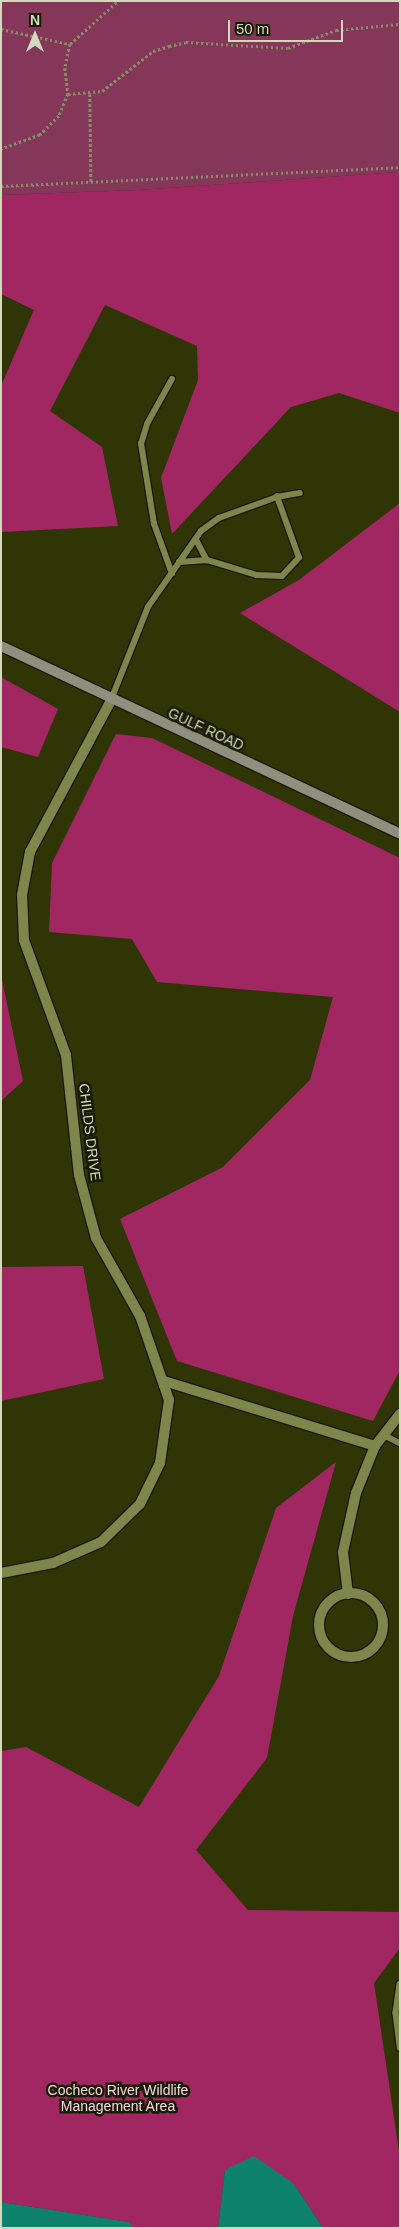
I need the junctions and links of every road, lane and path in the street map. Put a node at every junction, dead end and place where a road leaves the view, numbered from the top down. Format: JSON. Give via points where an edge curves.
{"nodes":[{"id":1,"x":118,"y":1,"type":"edge"},
{"id":2,"x":400,"y":24,"type":"edge"},
{"id":3,"x":1,"y":29,"type":"edge"},
{"id":4,"x":70,"y":44,"type":"junction"},
{"id":5,"x":68,"y":94,"type":"junction"},
{"id":6,"x":90,"y":94,"type":"junction"},
{"id":7,"x":1,"y":149,"type":"edge"},
{"id":8,"x":400,"y":167,"type":"edge"},
{"id":9,"x":91,"y":182,"type":"junction"},
{"id":10,"x":1,"y":186,"type":"edge"},
{"id":11,"x":172,"y":379,"type":"dead end"},
{"id":12,"x":300,"y":493,"type":"dead end"},
{"id":13,"x":277,"y":497,"type":"junction"},
{"id":14,"x":196,"y":539,"type":"junction"},
{"id":15,"x":207,"y":560,"type":"junction"},
{"id":16,"x":180,"y":562,"type":"junction"},
{"id":17,"x":172,"y":574,"type":"junction"},
{"id":18,"x":1,"y":646,"type":"edge"},
{"id":19,"x":111,"y":700,"type":"junction"},
{"id":20,"x":400,"y":834,"type":"edge"},
{"id":21,"x":164,"y":1381,"type":"junction"},
{"id":22,"x":400,"y":1414,"type":"edge"},
{"id":23,"x":384,"y":1435,"type":"junction"},
{"id":24,"x":400,"y":1443,"type":"edge"},
{"id":25,"x":375,"y":1446,"type":"junction"},
{"id":26,"x":1,"y":1573,"type":"edge"},
{"id":27,"x":348,"y":1594,"type":"junction"},
{"id":28,"x":400,"y":1984,"type":"edge"},
{"id":29,"x":400,"y":2048,"type":"edge"}],
"edges":[{"from":1,"to":4,"type":"path"},
{"from":2,"to":6,"type":"path","via":[[336,30],[288,48],[186,42],[153,51],[109,88]]},
{"from":3,"to":4,"type":"path"},
{"from":4,"to":5,"type":"path","via":[[65,68]]},
{"from":5,"to":6,"type":"path"},
{"from":5,"to":7,"type":"path","via":[[59,116],[40,135]]},
{"from":6,"to":9,"type":"path"},
{"from":8,"to":9,"type":"path"},
{"from":9,"to":10,"type":"path"},
{"from":11,"to":17,"type":"lane","via":[[147,424],[141,444],[154,524]]},
{"from":12,"to":13,"type":"lane"},
{"from":13,"to":14,"type":"lane","via":[[219,518]]},
{"from":13,"to":15,"type":"lane","via":[[298,550],[298,558],[290,570],[282,576],[257,575]]},
{"from":14,"to":15,"type":"lane"},
{"from":14,"to":16,"type":"lane"},
{"from":15,"to":16,"type":"lane"},
{"from":16,"to":17,"type":"lane"},
{"from":17,"to":19,"type":"lane","via":[[148,607]]},
{"from":18,"to":19,"type":"street","name":"GULF ROAD"},
{"from":19,"to":20,"type":"street","name":"GULF ROAD"},
{"from":19,"to":21,"type":"street","name":"CHILDS DRIVE","via":[[30,852],[22,896],[24,940],[66,1055],[79,1175],[96,1238],[140,1316]]},
{"from":21,"to":25,"type":"street"},
{"from":21,"to":26,"type":"street","name":"CHILDS DRIVE","via":[[168,1400],[160,1463],[140,1504],[101,1542],[53,1563]]},
{"from":22,"to":23,"type":"street"},
{"from":23,"to":24,"type":"lane"},
{"from":23,"to":25,"type":"street"},
{"from":25,"to":27,"type":"street","via":[[356,1493],[343,1552]]},
{"from":27,"to":27,"type":"street","via":[[330,1602],[319,1623],[324,1642],[332,1650],[353,1657],[372,1650],[383,1633],[384,1622],[376,1604]]},
{"from":28,"to":29,"type":"lane","via":[[396,2013]]}]}
